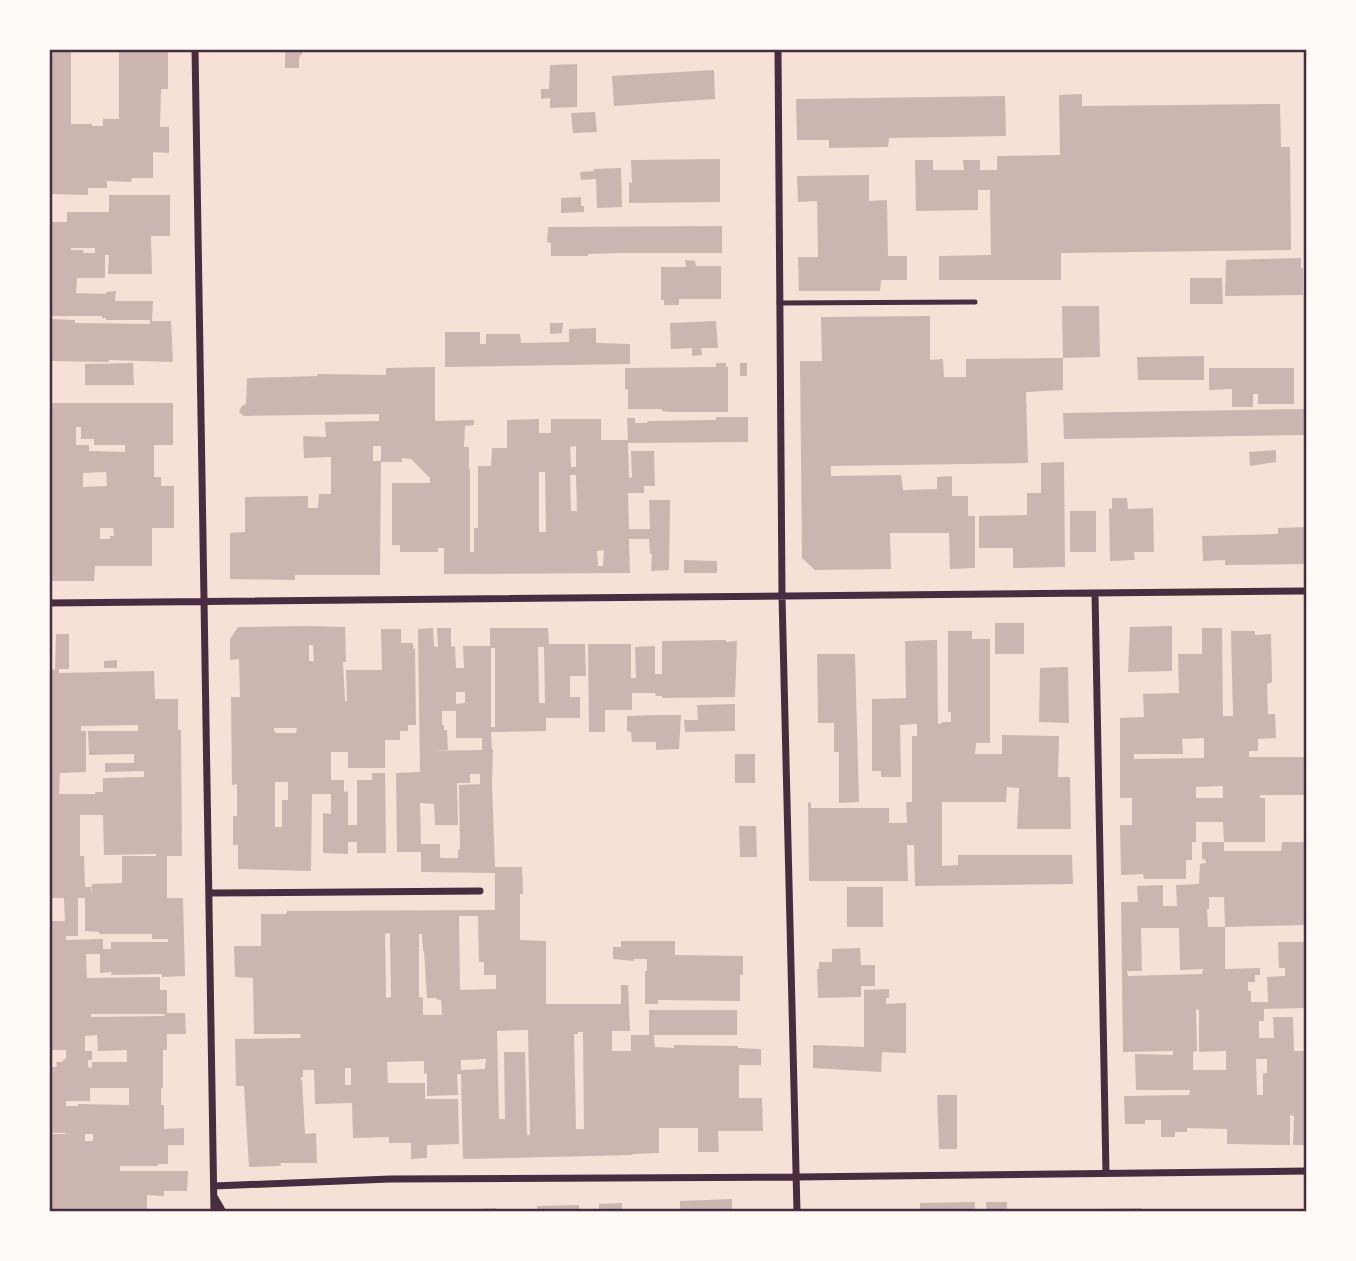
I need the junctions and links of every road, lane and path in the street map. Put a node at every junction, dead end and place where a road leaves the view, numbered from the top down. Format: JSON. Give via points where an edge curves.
{"nodes":[{"id":1,"x":195,"y":49,"type":"edge"},
{"id":2,"x":778,"y":49,"type":"edge"},
{"id":3,"x":975,"y":302,"type":"dead end"},
{"id":4,"x":779,"y":303,"type":"junction"},
{"id":5,"x":1307,"y":591,"type":"edge"},
{"id":6,"x":1094,"y":593,"type":"junction"},
{"id":7,"x":782,"y":597,"type":"junction"},
{"id":8,"x":204,"y":601,"type":"junction"},
{"id":9,"x":49,"y":603,"type":"edge"},
{"id":10,"x":480,"y":891,"type":"dead end"},
{"id":11,"x":209,"y":893,"type":"junction"},
{"id":12,"x":1307,"y":1171,"type":"edge"},
{"id":13,"x":1106,"y":1173,"type":"junction"},
{"id":14,"x":797,"y":1177,"type":"junction"},
{"id":15,"x":214,"y":1186,"type":"junction"},
{"id":16,"x":214,"y":1198,"type":"junction"},
{"id":17,"x":214,"y":1212,"type":"edge"},
{"id":18,"x":223,"y":1212,"type":"edge"},
{"id":19,"x":797,"y":1212,"type":"edge"}],
"edges":[{"from":1,"to":8,"type":"street"},
{"from":2,"to":4,"type":"street"},
{"from":3,"to":4,"type":"lane"},
{"from":4,"to":7,"type":"street"},
{"from":5,"to":6,"type":"street"},
{"from":6,"to":7,"type":"street"},
{"from":6,"to":13,"type":"street"},
{"from":7,"to":8,"type":"street"},
{"from":7,"to":14,"type":"street"},
{"from":8,"to":9,"type":"street"},
{"from":8,"to":11,"type":"street"},
{"from":10,"to":11,"type":"street"},
{"from":11,"to":15,"type":"street"},
{"from":12,"to":13,"type":"street"},
{"from":13,"to":14,"type":"street"},
{"from":14,"to":15,"type":"street","via":[[390,1179]]},
{"from":14,"to":19,"type":"street"},
{"from":15,"to":16,"type":"street"},
{"from":16,"to":17,"type":"street"},
{"from":16,"to":18,"type":"street"}]}
